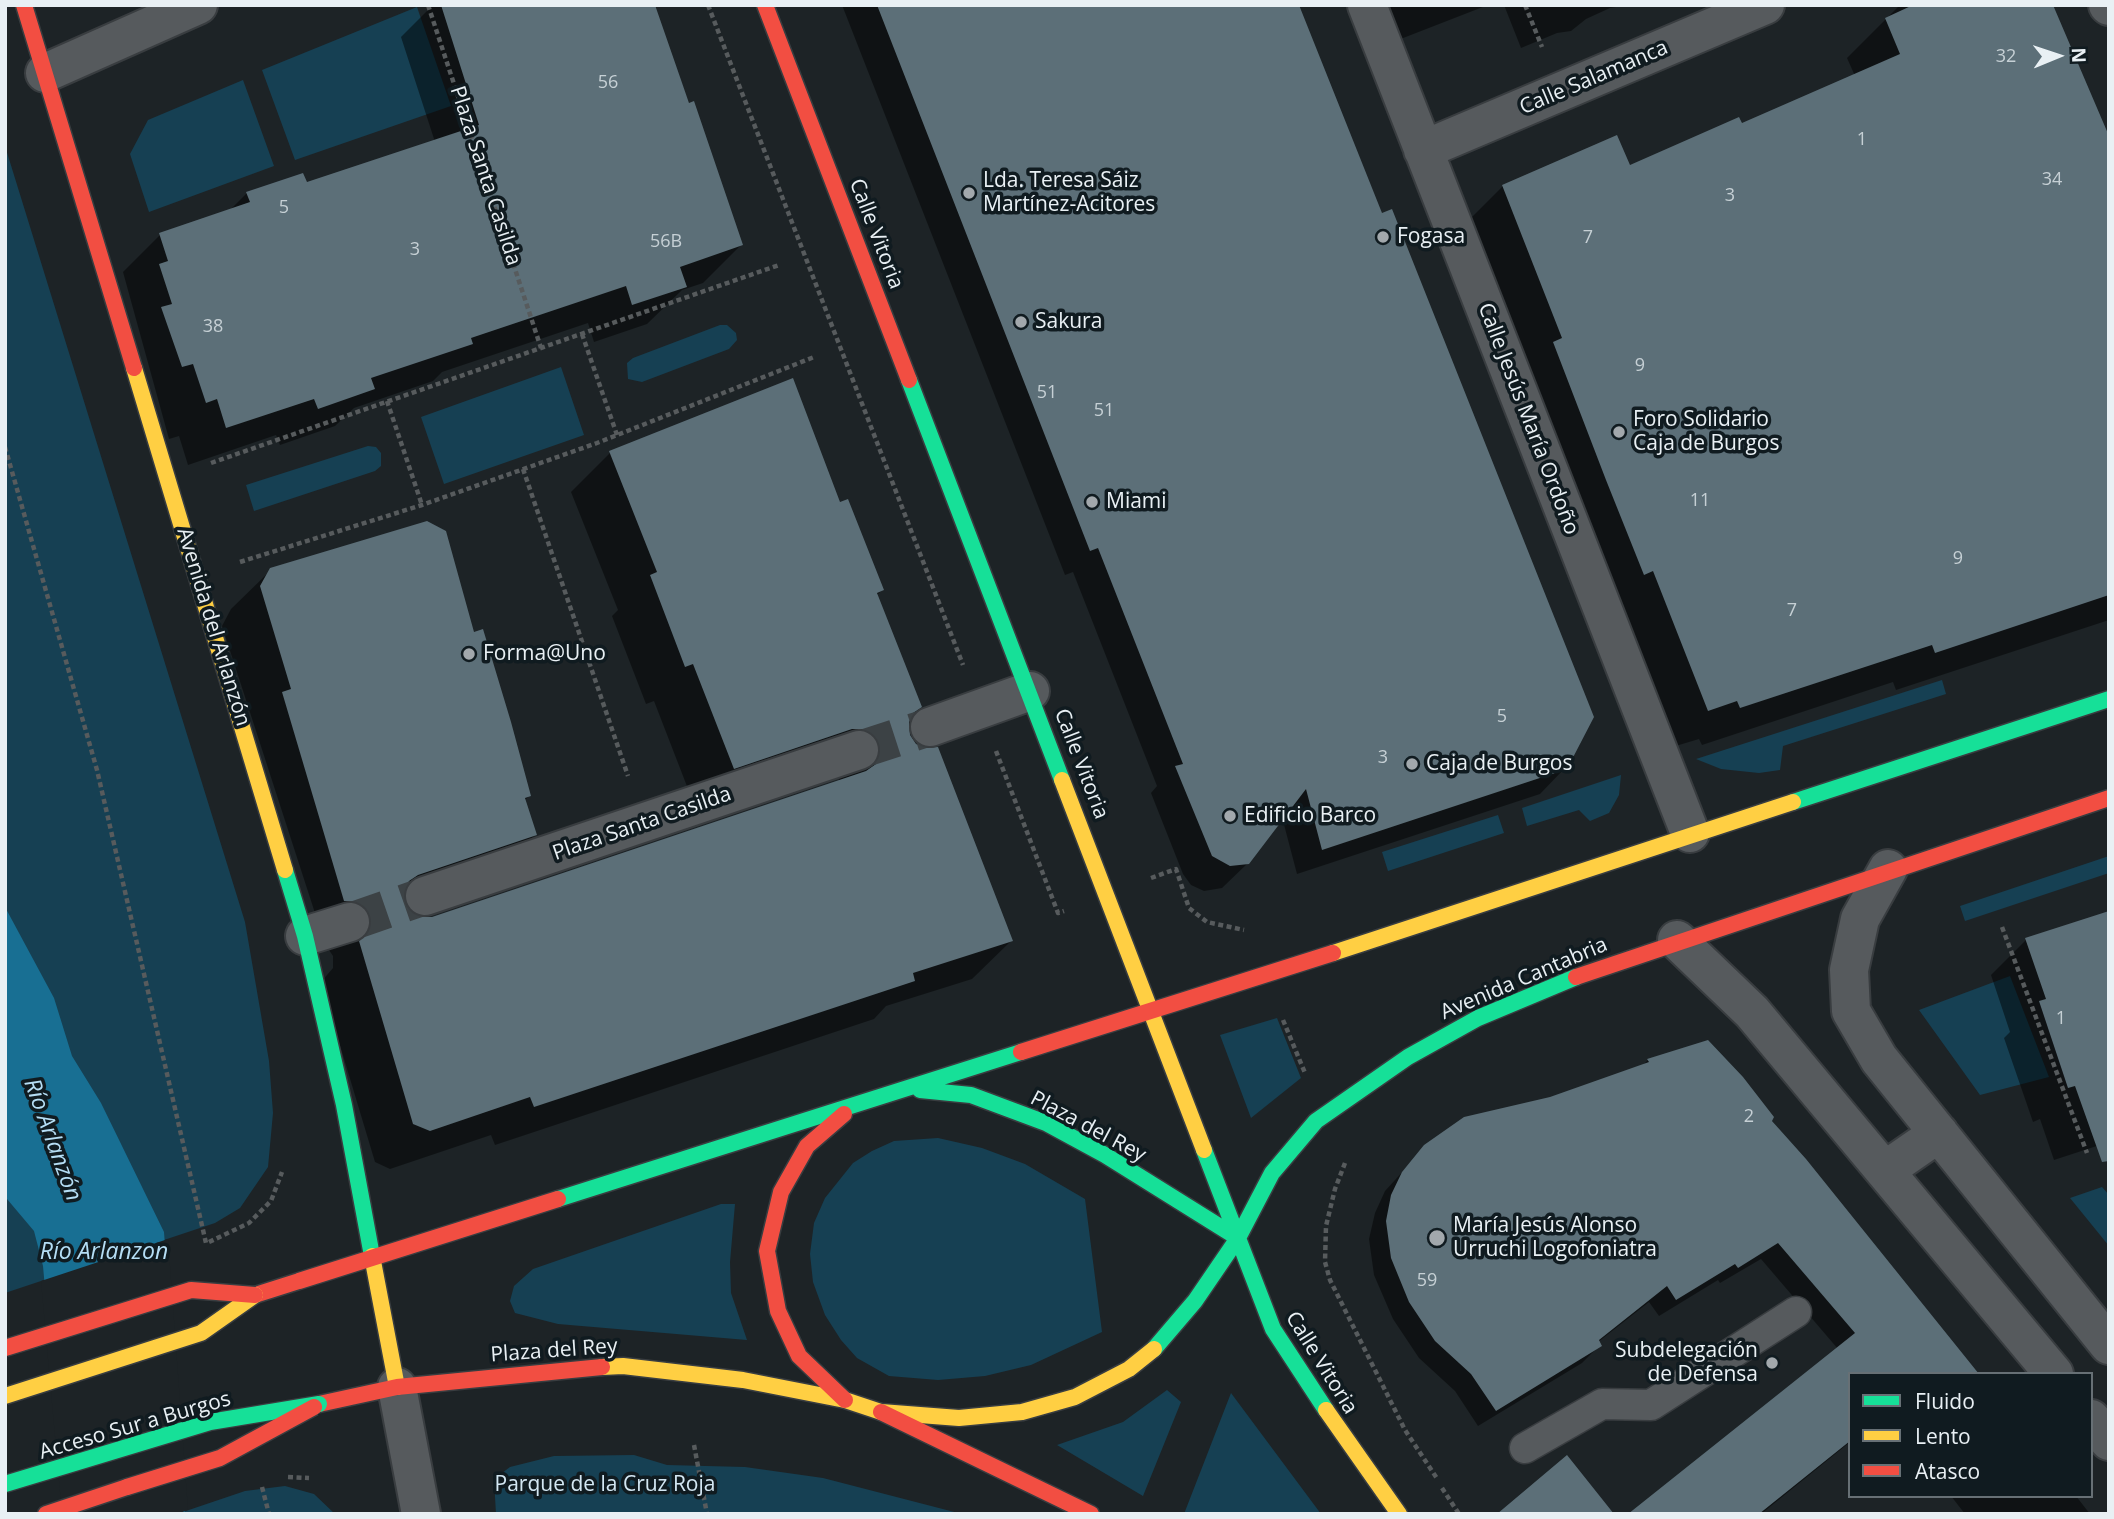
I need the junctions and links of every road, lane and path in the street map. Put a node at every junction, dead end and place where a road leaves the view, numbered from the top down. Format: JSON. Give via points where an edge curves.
{"nodes":[{"id":1,"x":24,"y":5,"type":"edge"},
{"id":2,"x":198,"y":5,"type":"edge"},
{"id":3,"x":428,"y":5,"type":"edge"},
{"id":4,"x":765,"y":5,"type":"edge"},
{"id":5,"x":1367,"y":5,"type":"edge"},
{"id":6,"x":1525,"y":5,"type":"edge"},
{"id":7,"x":1765,"y":5,"type":"edge"},
{"id":8,"x":1542,"y":47,"type":"dead end"},
{"id":9,"x":45,"y":73,"type":"junction"},
{"id":10,"x":1423,"y":150,"type":"junction"},
{"id":11,"x":779,"y":265,"type":"dead end"},
{"id":12,"x":582,"y":334,"type":"junction"},
{"id":13,"x":541,"y":348,"type":"junction"},
{"id":14,"x":814,"y":357,"type":"dead end"},
{"id":15,"x":387,"y":401,"type":"junction"},
{"id":16,"x":617,"y":435,"type":"junction"},
{"id":17,"x":5,"y":447,"type":"edge"},
{"id":18,"x":207,"y":464,"type":"dead end"},
{"id":19,"x":523,"y":469,"type":"junction"},
{"id":20,"x":422,"y":505,"type":"junction"},
{"id":21,"x":236,"y":564,"type":"dead end"},
{"id":22,"x":1030,"y":691,"type":"junction"},
{"id":23,"x":2109,"y":699,"type":"edge"},
{"id":24,"x":930,"y":727,"type":"tunnel mouth"},
{"id":25,"x":859,"y":750,"type":"tunnel mouth"},
{"id":26,"x":2109,"y":798,"type":"edge"},
{"id":27,"x":644,"y":823,"type":"junction"},
{"id":28,"x":1690,"y":833,"type":"junction"},
{"id":29,"x":1888,"y":869,"type":"junction"},
{"id":30,"x":425,"y":897,"type":"tunnel mouth"},
{"id":31,"x":350,"y":922,"type":"tunnel mouth"},
{"id":32,"x":2002,"y":927,"type":"dead end"},
{"id":33,"x":305,"y":936,"type":"junction"},
{"id":34,"x":1677,"y":940,"type":"junction"},
{"id":35,"x":1152,"y":1010,"type":"junction"},
{"id":36,"x":906,"y":1088,"type":"junction"},
{"id":37,"x":857,"y":1104,"type":"junction"},
{"id":38,"x":1939,"y":1133,"type":"junction"},
{"id":39,"x":2087,"y":1153,"type":"dead end"},
{"id":40,"x":1887,"y":1170,"type":"junction"},
{"id":41,"x":1238,"y":1238,"type":"junction"},
{"id":42,"x":373,"y":1256,"type":"junction"},
{"id":43,"x":209,"y":1257,"type":"dead end"},
{"id":44,"x":255,"y":1295,"type":"junction"},
{"id":45,"x":1796,"y":1311,"type":"dead end"},
{"id":46,"x":2102,"y":1336,"type":"edge"},
{"id":47,"x":5,"y":1348,"type":"edge"},
{"id":48,"x":2050,"y":1369,"type":"edge"},
{"id":49,"x":397,"y":1387,"type":"junction"},
{"id":50,"x":5,"y":1396,"type":"edge"},
{"id":51,"x":845,"y":1400,"type":"junction"},
{"id":52,"x":319,"y":1404,"type":"junction"},
{"id":53,"x":881,"y":1412,"type":"junction"},
{"id":54,"x":2093,"y":1421,"type":"edge"},
{"id":55,"x":2109,"y":1441,"type":"edge"},
{"id":56,"x":694,"y":1445,"type":"dead end"},
{"id":57,"x":1525,"y":1448,"type":"dead end"},
{"id":58,"x":259,"y":1473,"type":"dead end"},
{"id":59,"x":5,"y":1484,"type":"edge"},
{"id":60,"x":46,"y":1514,"type":"edge"},
{"id":61,"x":269,"y":1514,"type":"edge"},
{"id":62,"x":421,"y":1514,"type":"edge"},
{"id":63,"x":707,"y":1514,"type":"edge"},
{"id":64,"x":1091,"y":1514,"type":"edge"},
{"id":65,"x":1399,"y":1514,"type":"edge"}],
"edges":[{"from":1,"to":9,"type":"main road","name":"Avenida del Arlanzón"},
{"from":2,"to":9,"type":"street"},
{"from":3,"to":13,"type":"path","name":"Plaza Santa Casilda"},
{"from":4,"to":22,"type":"main road","name":"Calle Vitoria"},
{"from":5,"to":10,"type":"street","name":"Calle Jesús María Ordoño"},
{"from":6,"to":8,"type":"path"},
{"from":7,"to":10,"type":"street","name":"Calle Salamanca"},
{"from":9,"to":33,"type":"main road","name":"Avenida del Arlanzón"},
{"from":10,"to":28,"type":"street","name":"Calle Jesús María Ordoño"},
{"from":11,"to":12,"type":"path"},
{"from":12,"to":13,"type":"path"},
{"from":12,"to":16,"type":"path"},
{"from":13,"to":15,"type":"path"},
{"from":14,"to":16,"type":"path"},
{"from":15,"to":18,"type":"path"},
{"from":15,"to":20,"type":"path"},
{"from":16,"to":19,"type":"path"},
{"from":17,"to":43,"type":"path","via":[[97,770]]},
{"from":19,"to":20,"type":"path"},
{"from":19,"to":27,"type":"path"},
{"from":20,"to":21,"type":"path"},
{"from":22,"to":24,"type":"street"},
{"from":22,"to":35,"type":"main road","name":"Calle Vitoria"},
{"from":23,"to":28,"type":"main road"},
{"from":25,"to":27,"type":"street","name":"Plaza Santa Casilda"},
{"from":26,"to":29,"type":"main road","name":"Avenida Cantabria"},
{"from":27,"to":30,"type":"street","name":"Plaza Santa Casilda"},
{"from":28,"to":35,"type":"main road"},
{"from":29,"to":34,"type":"main road","name":"Avenida Cantabria"},
{"from":29,"to":38,"type":"street","via":[[1860,919],[1849,970],[1851,1011],[1879,1059]]},
{"from":31,"to":33,"type":"street"},
{"from":32,"to":39,"type":"path"},
{"from":33,"to":42,"type":"main road","name":"Avenida del Arlanzón"},
{"from":34,"to":40,"type":"street","via":[[1752,1012]]},
{"from":34,"to":41,"type":"main road","name":"Avenida Cantabria","via":[[1478,1018],[1363,1087],[1316,1121],[1272,1173]]},
{"from":35,"to":36,"type":"main road","name":"Plaza del Rey"},
{"from":35,"to":41,"type":"main road","name":"Calle Vitoria"},
{"from":36,"to":37,"type":"main road","name":"Plaza del Rey"},
{"from":36,"to":41,"type":"main road","name":"Plaza del Rey","via":[[971,1095],[1046,1124]]},
{"from":37,"to":42,"type":"main road","name":"Plaza del Rey"},
{"from":37,"to":51,"type":"main road","name":"Plaza del Rey","via":[[807,1146],[781,1192],[767,1251],[778,1311],[799,1356]]},
{"from":38,"to":40,"type":"street"},
{"from":38,"to":46,"type":"street"},
{"from":40,"to":48,"type":"street"},
{"from":41,"to":53,"type":"main road","name":"Avenida Cantabria","via":[[1195,1301],[1153,1350],[1129,1369],[1074,1397],[1021,1412],[959,1418]]},
{"from":41,"to":65,"type":"main road","name":"Calle Vitoria","via":[[1289,1358]]},
{"from":42,"to":44,"type":"main road","name":"Plaza del Rey"},
{"from":42,"to":49,"type":"main road"},
{"from":44,"to":47,"type":"main road","bridge":true,"via":[[191,1290]]},
{"from":44,"to":50,"type":"main road","bridge":true,"via":[[201,1333]]},
{"from":45,"to":57,"type":"lane","via":[[1651,1405],[1602,1404]]},
{"from":46,"to":48,"type":"street"},
{"from":49,"to":51,"type":"main road","name":"Plaza del Rey","via":[[623,1366],[743,1380]]},
{"from":49,"to":52,"type":"main road"},
{"from":49,"to":62,"type":"street"},
{"from":51,"to":53,"type":"main road","name":"Plaza del Rey"},
{"from":52,"to":59,"type":"main road","name":"Acceso Sur a Burgos","bridge":true,"via":[[210,1422]]},
{"from":52,"to":60,"type":"main road","bridge":true,"via":[[220,1458]]},
{"from":53,"to":64,"type":"main road"},
{"from":54,"to":55,"type":"street"},
{"from":56,"to":63,"type":"path"},
{"from":58,"to":61,"type":"path"}]}
